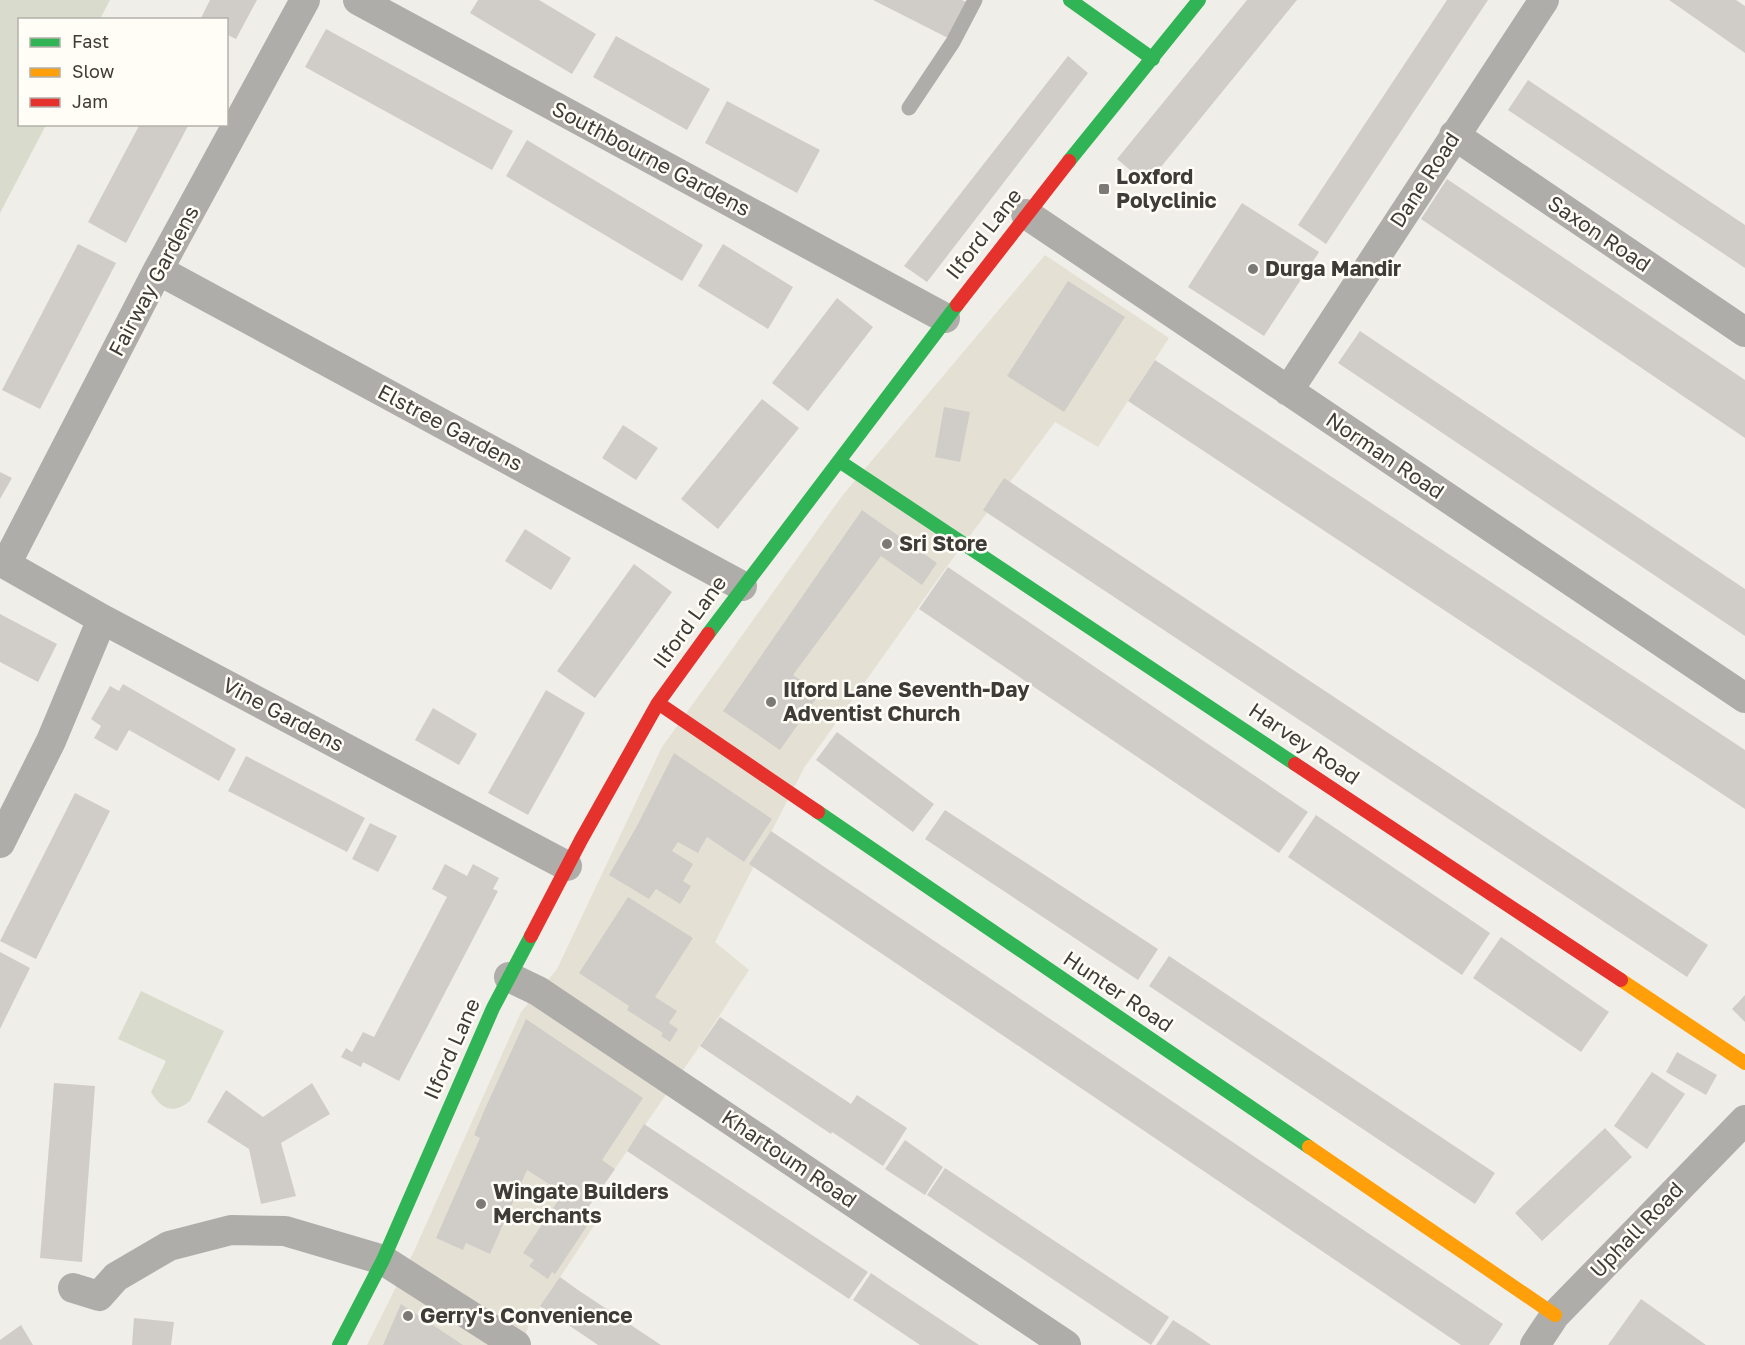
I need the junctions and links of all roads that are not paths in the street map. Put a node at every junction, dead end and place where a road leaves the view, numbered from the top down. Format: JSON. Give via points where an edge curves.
{"nodes":[{"id":1,"x":305,"y":0,"type":"edge"},
{"id":2,"x":357,"y":0,"type":"edge"},
{"id":3,"x":975,"y":0,"type":"edge"},
{"id":4,"x":1070,"y":0,"type":"edge"},
{"id":5,"x":1199,"y":0,"type":"edge"},
{"id":6,"x":1544,"y":0,"type":"edge"},
{"id":7,"x":1153,"y":59,"type":"junction"},
{"id":8,"x":909,"y":108,"type":"dead end"},
{"id":9,"x":1454,"y":135,"type":"junction"},
{"id":10,"x":1026,"y":214,"type":"junction"},
{"id":11,"x":158,"y":270,"type":"junction"},
{"id":12,"x":945,"y":318,"type":"junction"},
{"id":13,"x":1745,"y":332,"type":"edge"},
{"id":14,"x":1288,"y":391,"type":"junction"},
{"id":15,"x":839,"y":461,"type":"junction"},
{"id":16,"x":3,"y":563,"type":"edge"},
{"id":17,"x":742,"y":586,"type":"junction"},
{"id":18,"x":102,"y":619,"type":"junction"},
{"id":19,"x":1745,"y":698,"type":"edge"},
{"id":20,"x":658,"y":704,"type":"junction"},
{"id":21,"x":0,"y":843,"type":"edge"},
{"id":22,"x":567,"y":867,"type":"junction"},
{"id":23,"x":509,"y":977,"type":"junction"},
{"id":24,"x":1745,"y":1063,"type":"edge"},
{"id":25,"x":1745,"y":1120,"type":"edge"},
{"id":26,"x":383,"y":1260,"type":"junction"},
{"id":27,"x":73,"y":1288,"type":"dead end"},
{"id":28,"x":1555,"y":1315,"type":"junction"},
{"id":29,"x":339,"y":1345,"type":"edge"},
{"id":30,"x":516,"y":1345,"type":"edge"},
{"id":31,"x":1066,"y":1345,"type":"edge"},
{"id":32,"x":1535,"y":1345,"type":"edge"}],
"edges":[{"from":1,"to":11,"type":"street","name":"Fairway Gardens"},
{"from":2,"to":12,"type":"street","name":"Southbourne Gardens"},
{"from":3,"to":8,"type":"lane","via":[[953,42]]},
{"from":4,"to":7,"type":"street"},
{"from":5,"to":7,"type":"street","name":"Ilford Lane"},
{"from":6,"to":9,"type":"street","name":"Dane Road"},
{"from":7,"to":10,"type":"street","name":"Ilford Lane"},
{"from":9,"to":13,"type":"street","name":"Saxon Road"},
{"from":9,"to":14,"type":"street","name":"Dane Road"},
{"from":10,"to":12,"type":"street","name":"Ilford Lane"},
{"from":10,"to":14,"type":"street","name":"Norman Road"},
{"from":11,"to":16,"type":"street","name":"Fairway Gardens"},
{"from":11,"to":17,"type":"street","name":"Elstree Gardens"},
{"from":12,"to":15,"type":"street","name":"Ilford Lane"},
{"from":14,"to":19,"type":"street","name":"Norman Road"},
{"from":15,"to":17,"type":"street","name":"Ilford Lane"},
{"from":15,"to":24,"type":"street","name":"Harvey Road"},
{"from":16,"to":18,"type":"street","name":"Vine Gardens"},
{"from":17,"to":20,"type":"street","name":"Ilford Lane"},
{"from":18,"to":21,"type":"street","via":[[51,741]]},
{"from":18,"to":22,"type":"street","name":"Vine Gardens"},
{"from":20,"to":22,"type":"street","name":"Ilford Lane"},
{"from":20,"to":28,"type":"street","name":"Hunter Road"},
{"from":22,"to":23,"type":"street","name":"Ilford Lane"},
{"from":23,"to":26,"type":"street","name":"Ilford Lane"},
{"from":23,"to":31,"type":"street","name":"Khartoum Road","via":[[538,991]]},
{"from":25,"to":28,"type":"street","name":"Uphall Road"},
{"from":26,"to":27,"type":"street","via":[[285,1231],[231,1230],[170,1246],[116,1276],[99,1296]]},
{"from":26,"to":29,"type":"street","name":"Ilford Lane"},
{"from":26,"to":30,"type":"street"},
{"from":28,"to":32,"type":"street","name":"Uphall Road"}]}
